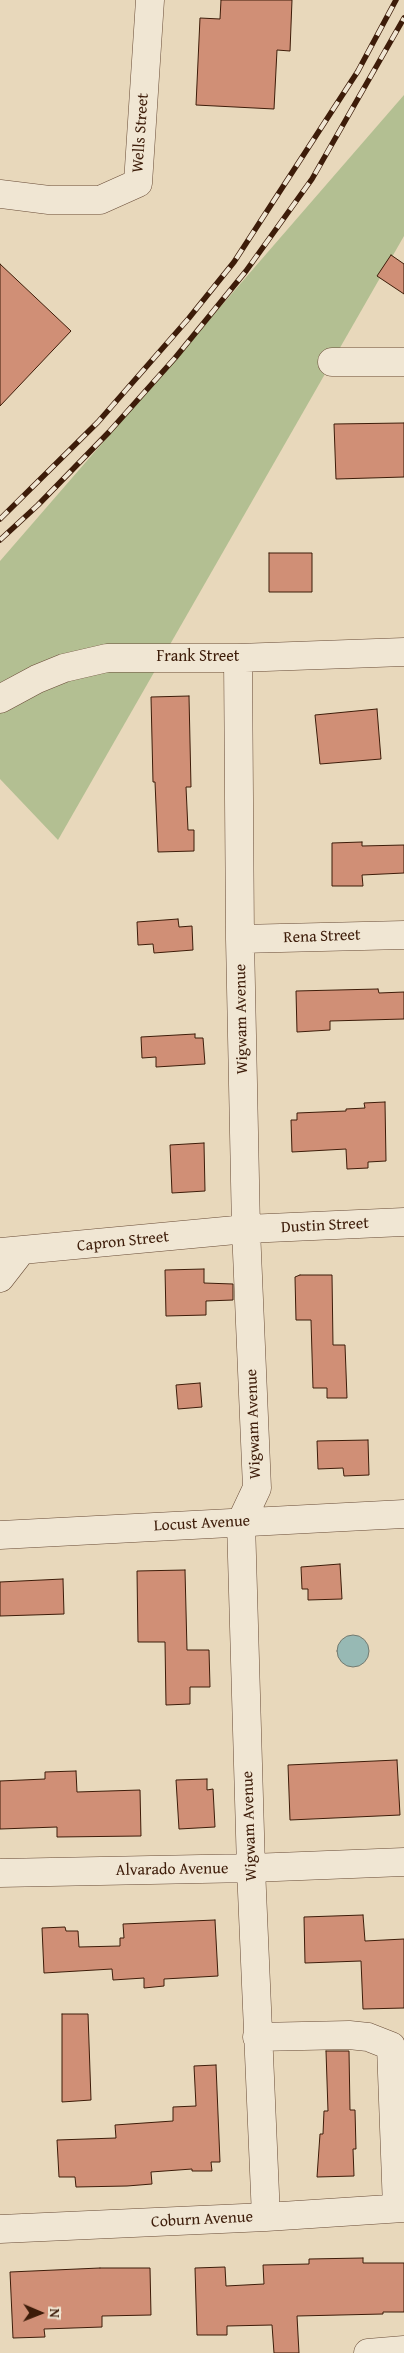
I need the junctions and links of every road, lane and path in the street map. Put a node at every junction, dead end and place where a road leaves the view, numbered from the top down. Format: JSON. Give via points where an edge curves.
{"nodes":[{"id":1,"x":150,"y":0,"type":"edge"},
{"id":2,"x":0,"y":194,"type":"edge"},
{"id":3,"x":332,"y":362,"type":"dead end"},
{"id":4,"x":404,"y":362,"type":"edge"},
{"id":5,"x":404,"y":652,"type":"edge"},
{"id":6,"x":238,"y":658,"type":"junction"},
{"id":7,"x":0,"y":699,"type":"edge"},
{"id":8,"x":404,"y":934,"type":"edge"},
{"id":9,"x":240,"y":939,"type":"junction"},
{"id":10,"x":404,"y":1222,"type":"edge"},
{"id":11,"x":246,"y":1229,"type":"junction"},
{"id":12,"x":10,"y":1252,"type":"edge"},
{"id":13,"x":0,"y":1278,"type":"edge"},
{"id":14,"x":404,"y":1514,"type":"edge"},
{"id":15,"x":241,"y":1522,"type":"junction"},
{"id":16,"x":0,"y":1535,"type":"edge"},
{"id":17,"x":404,"y":1862,"type":"edge"},
{"id":18,"x":251,"y":1868,"type":"junction"},
{"id":19,"x":0,"y":1873,"type":"edge"},
{"id":20,"x":257,"y":2037,"type":"junction"},
{"id":21,"x":400,"y":2208,"type":"edge"},
{"id":22,"x":266,"y":2217,"type":"junction"},
{"id":23,"x":0,"y":2229,"type":"edge"},
{"id":24,"x":404,"y":2350,"type":"edge"},
{"id":25,"x":368,"y":2353,"type":"edge"}],
"edges":[{"from":1,"to":2,"type":"street","name":"Wells Street","via":[[138,183],[100,200],[49,200]]},
{"from":3,"to":4,"type":"street"},
{"from":5,"to":6,"type":"street","name":"Frank Street"},
{"from":6,"to":7,"type":"street","name":"Frank Street","via":[[120,657],[88,661],[37,679]]},
{"from":6,"to":9,"type":"street","name":"Wigwam Avenue"},
{"from":8,"to":9,"type":"street","name":"Rena Street"},
{"from":9,"to":11,"type":"street","name":"Wigwam Avenue"},
{"from":10,"to":11,"type":"street","name":"Dustin Street"},
{"from":11,"to":12,"type":"street","name":"Capron Street"},
{"from":11,"to":15,"type":"street","name":"Wigwam Avenue","via":[[256,1488]]},
{"from":12,"to":13,"type":"street"},
{"from":14,"to":15,"type":"street","name":"Locust Avenue"},
{"from":15,"to":16,"type":"street","name":"Locust Avenue"},
{"from":15,"to":18,"type":"street","name":"Wigwam Avenue"},
{"from":17,"to":18,"type":"street","name":"Alvarado Avenue"},
{"from":18,"to":19,"type":"street","name":"Alvarado Avenue"},
{"from":18,"to":20,"type":"street","name":"Wigwam Avenue"},
{"from":20,"to":21,"type":"street","via":[[349,2035],[391,2046]]},
{"from":20,"to":22,"type":"street","name":"Wigwam Avenue"},
{"from":21,"to":22,"type":"street","name":"Coburn Avenue"},
{"from":22,"to":23,"type":"street","name":"Coburn Avenue"},
{"from":24,"to":25,"type":"street"}]}
